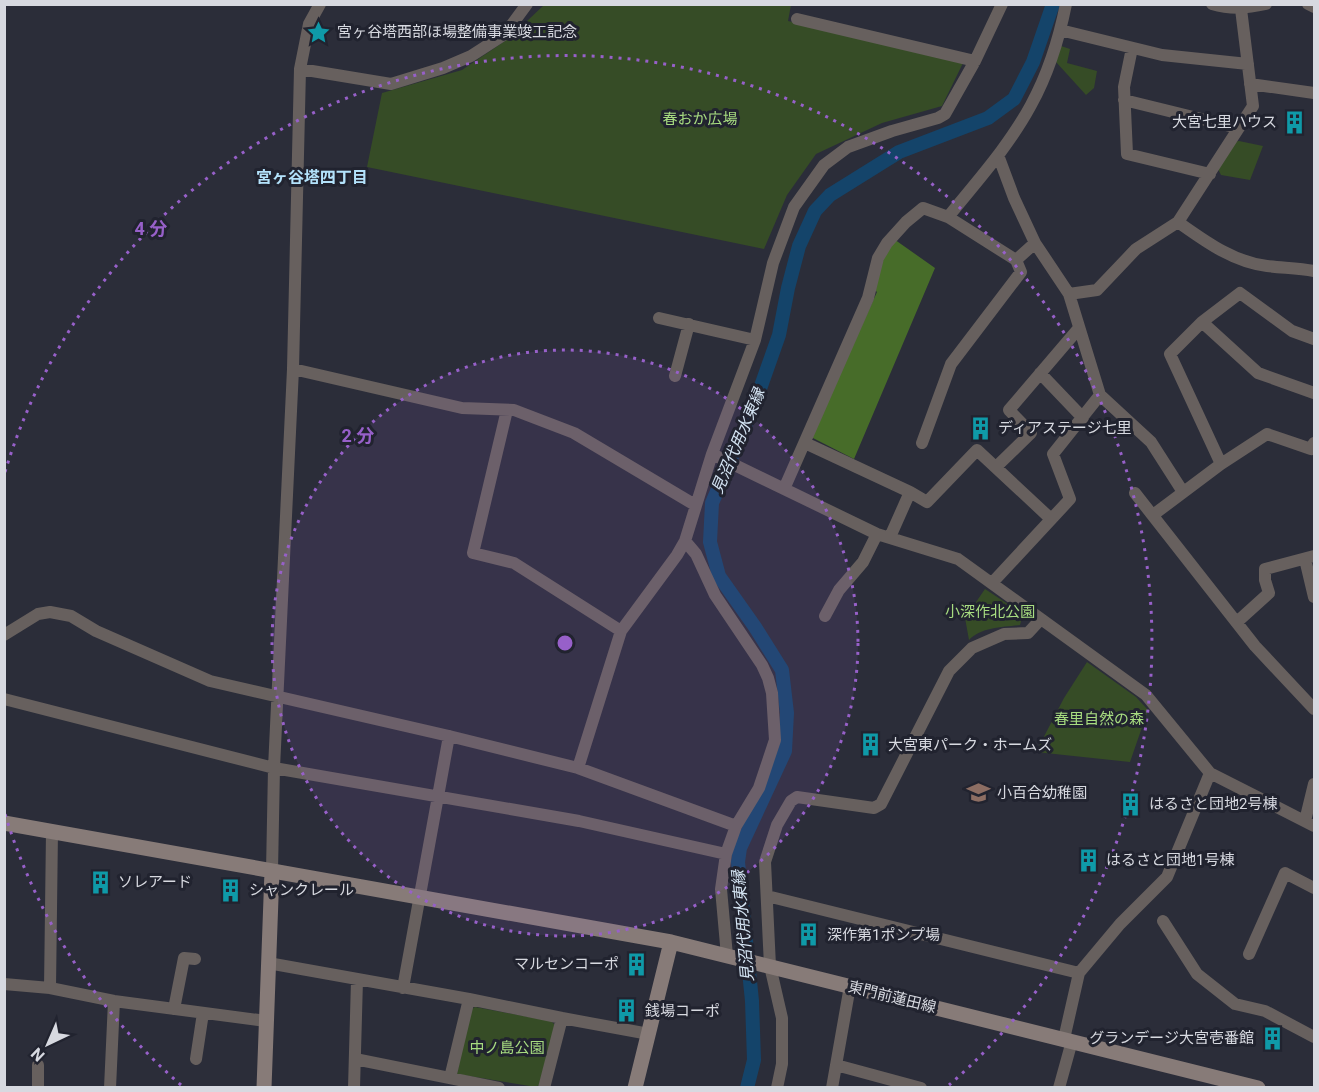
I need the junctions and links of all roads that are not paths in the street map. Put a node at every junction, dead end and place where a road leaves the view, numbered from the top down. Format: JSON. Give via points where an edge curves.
{"nodes":[{"id":1,"x":320,"y":4,"type":"edge"},
{"id":2,"x":527,"y":4,"type":"edge"},
{"id":3,"x":1002,"y":4,"type":"edge"},
{"id":4,"x":1066,"y":4,"type":"edge"},
{"id":5,"x":1212,"y":4,"type":"edge"},
{"id":6,"x":1308,"y":4,"type":"edge"},
{"id":7,"x":1260,"y":5,"type":"edge"},
{"id":8,"x":1314,"y":7,"type":"edge"},
{"id":9,"x":1241,"y":9,"type":"junction"},
{"id":10,"x":797,"y":19,"type":"dead end"},
{"id":11,"x":1060,"y":30,"type":"junction"},
{"id":12,"x":1132,"y":48,"type":"junction"},
{"id":13,"x":975,"y":61,"type":"junction"},
{"id":14,"x":1248,"y":64,"type":"junction"},
{"id":15,"x":300,"y":69,"type":"junction"},
{"id":16,"x":1250,"y":84,"type":"junction"},
{"id":17,"x":1314,"y":93,"type":"edge"},
{"id":18,"x":1124,"y":100,"type":"junction"},
{"id":19,"x":1238,"y":128,"type":"junction"},
{"id":20,"x":998,"y":155,"type":"junction"},
{"id":21,"x":1210,"y":174,"type":"junction"},
{"id":22,"x":948,"y":218,"type":"junction"},
{"id":23,"x":1178,"y":222,"type":"junction"},
{"id":24,"x":1035,"y":243,"type":"junction"},
{"id":25,"x":1016,"y":260,"type":"junction"},
{"id":26,"x":1314,"y":271,"type":"edge"},
{"id":27,"x":1069,"y":294,"type":"junction"},
{"id":28,"x":659,"y":318,"type":"dead end"},
{"id":29,"x":1202,"y":322,"type":"junction"},
{"id":30,"x":689,"y":324,"type":"junction"},
{"id":31,"x":1079,"y":328,"type":"junction"},
{"id":32,"x":1314,"y":339,"type":"edge"},
{"id":33,"x":755,"y":340,"type":"junction"},
{"id":34,"x":293,"y":369,"type":"junction"},
{"id":35,"x":1040,"y":373,"type":"junction"},
{"id":36,"x":675,"y":376,"type":"dead end"},
{"id":37,"x":1314,"y":393,"type":"edge"},
{"id":38,"x":1100,"y":395,"type":"junction"},
{"id":39,"x":507,"y":410,"type":"junction"},
{"id":40,"x":1083,"y":418,"type":"junction"},
{"id":41,"x":805,"y":443,"type":"junction"},
{"id":42,"x":922,"y":443,"type":"dead end"},
{"id":43,"x":1314,"y":443,"type":"edge"},
{"id":44,"x":716,"y":456,"type":"junction"},
{"id":45,"x":1221,"y":464,"type":"junction"},
{"id":46,"x":996,"y":467,"type":"junction"},
{"id":47,"x":784,"y":489,"type":"junction"},
{"id":48,"x":910,"y":492,"type":"junction"},
{"id":49,"x":1184,"y":492,"type":"junction"},
{"id":50,"x":1135,"y":493,"type":"dead end"},
{"id":51,"x":695,"y":505,"type":"junction"},
{"id":52,"x":1153,"y":515,"type":"junction"},
{"id":53,"x":1051,"y":519,"type":"junction"},
{"id":54,"x":877,"y":534,"type":"junction"},
{"id":55,"x":890,"y":537,"type":"junction"},
{"id":56,"x":685,"y":541,"type":"junction"},
{"id":57,"x":1310,"y":557,"type":"edge"},
{"id":58,"x":992,"y":583,"type":"junction"},
{"id":59,"x":1314,"y":597,"type":"edge"},
{"id":60,"x":825,"y":616,"type":"dead end"},
{"id":61,"x":1040,"y":620,"type":"junction"},
{"id":62,"x":1237,"y":622,"type":"junction"},
{"id":63,"x":621,"y":631,"type":"junction"},
{"id":64,"x":4,"y":635,"type":"edge"},
{"id":65,"x":278,"y":698,"type":"junction"},
{"id":66,"x":4,"y":699,"type":"edge"},
{"id":67,"x":1314,"y":709,"type":"edge"},
{"id":68,"x":449,"y":736,"type":"junction"},
{"id":69,"x":274,"y":768,"type":"junction"},
{"id":70,"x":578,"y":768,"type":"junction"},
{"id":71,"x":1210,"y":773,"type":"junction"},
{"id":72,"x":1314,"y":784,"type":"edge"},
{"id":73,"x":438,"y":798,"type":"junction"},
{"id":74,"x":4,"y":823,"type":"edge"},
{"id":75,"x":1310,"y":824,"type":"edge"},
{"id":76,"x":736,"y":826,"type":"junction"},
{"id":77,"x":52,"y":831,"type":"junction"},
{"id":78,"x":726,"y":854,"type":"junction"},
{"id":79,"x":272,"y":871,"type":"junction"},
{"id":80,"x":1314,"y":888,"type":"edge"},
{"id":81,"x":767,"y":896,"type":"junction"},
{"id":82,"x":420,"y":897,"type":"junction"},
{"id":83,"x":1163,"y":921,"type":"dead end"},
{"id":84,"x":671,"y":942,"type":"junction"},
{"id":85,"x":1250,"y":954,"type":"dead end"},
{"id":86,"x":730,"y":956,"type":"junction"},
{"id":87,"x":195,"y":959,"type":"dead end"},
{"id":88,"x":268,"y":963,"type":"junction"},
{"id":89,"x":763,"y":964,"type":"junction"},
{"id":90,"x":1079,"y":973,"type":"junction"},
{"id":91,"x":357,"y":980,"type":"junction"},
{"id":92,"x":4,"y":984,"type":"edge"},
{"id":93,"x":850,"y":986,"type":"junction"},
{"id":94,"x":50,"y":987,"type":"junction"},
{"id":95,"x":404,"y":988,"type":"junction"},
{"id":96,"x":469,"y":999,"type":"junction"},
{"id":97,"x":114,"y":1001,"type":"junction"},
{"id":98,"x":174,"y":1009,"type":"junction"},
{"id":99,"x":203,"y":1013,"type":"junction"},
{"id":100,"x":562,"y":1018,"type":"junction"},
{"id":101,"x":266,"y":1021,"type":"junction"},
{"id":102,"x":649,"y":1034,"type":"junction"},
{"id":103,"x":1314,"y":1036,"type":"edge"},
{"id":104,"x":1068,"y":1040,"type":"junction"},
{"id":105,"x":196,"y":1059,"type":"dead end"},
{"id":106,"x":355,"y":1059,"type":"junction"},
{"id":107,"x":38,"y":1065,"type":"dead end"},
{"id":108,"x":836,"y":1065,"type":"junction"},
{"id":109,"x":450,"y":1078,"type":"junction"},
{"id":110,"x":918,"y":1087,"type":"edge"},
{"id":111,"x":38,"y":1088,"type":"edge"},
{"id":112,"x":110,"y":1088,"type":"edge"},
{"id":113,"x":264,"y":1088,"type":"edge"},
{"id":114,"x":354,"y":1088,"type":"edge"},
{"id":115,"x":499,"y":1088,"type":"edge"},
{"id":116,"x":544,"y":1088,"type":"edge"},
{"id":117,"x":635,"y":1088,"type":"edge"},
{"id":118,"x":777,"y":1088,"type":"edge"},
{"id":119,"x":832,"y":1088,"type":"edge"},
{"id":120,"x":1059,"y":1088,"type":"edge"},
{"id":121,"x":1258,"y":1088,"type":"edge"}],
"edges":[{"from":1,"to":15,"type":"street","via":[[309,24]]},
{"from":2,"to":15,"type":"street","via":[[505,34],[471,56],[391,84]]},
{"from":3,"to":13,"type":"street"},
{"from":4,"to":11,"type":"street"},
{"from":5,"to":9,"type":"street"},
{"from":6,"to":8,"type":"street"},
{"from":7,"to":9,"type":"street"},
{"from":9,"to":14,"type":"street"},
{"from":10,"to":13,"type":"street"},
{"from":11,"to":12,"type":"street"},
{"from":11,"to":20,"type":"street","via":[[1031,105]]},
{"from":12,"to":14,"type":"street"},
{"from":12,"to":18,"type":"street"},
{"from":13,"to":33,"type":"street","via":[[945,114],[848,147],[824,165],[794,207],[773,263]]},
{"from":14,"to":16,"type":"street"},
{"from":15,"to":34,"type":"street"},
{"from":16,"to":17,"type":"street"},
{"from":16,"to":19,"type":"street","via":[[1252,106]]},
{"from":18,"to":19,"type":"street"},
{"from":18,"to":21,"type":"street","via":[[1127,154]]},
{"from":19,"to":21,"type":"street"},
{"from":20,"to":22,"type":"street"},
{"from":20,"to":24,"type":"street"},
{"from":21,"to":23,"type":"street"},
{"from":22,"to":25,"type":"street"},
{"from":22,"to":41,"type":"street","via":[[923,208],[887,243],[878,258],[868,298]]},
{"from":23,"to":26,"type":"street","via":[[1222,252],[1265,266]]},
{"from":23,"to":27,"type":"street","via":[[1136,249],[1097,290]]},
{"from":24,"to":25,"type":"street"},
{"from":24,"to":27,"type":"street"},
{"from":25,"to":42,"type":"street","via":[[1021,272],[951,364]]},
{"from":27,"to":31,"type":"street"},
{"from":28,"to":30,"type":"street"},
{"from":29,"to":32,"type":"street","via":[[1240,293],[1292,331]]},
{"from":29,"to":37,"type":"street","via":[[1257,373]]},
{"from":29,"to":45,"type":"street","via":[[1170,354]]},
{"from":30,"to":33,"type":"street"},
{"from":30,"to":36,"type":"street"},
{"from":31,"to":35,"type":"street"},
{"from":31,"to":38,"type":"street"},
{"from":33,"to":44,"type":"street"},
{"from":34,"to":39,"type":"street","via":[[462,408]]},
{"from":34,"to":65,"type":"street"},
{"from":35,"to":40,"type":"street"},
{"from":35,"to":46,"type":"street","via":[[1009,410],[1031,433]]},
{"from":38,"to":40,"type":"street"},
{"from":38,"to":49,"type":"street","via":[[1151,442]]},
{"from":39,"to":51,"type":"street","via":[[574,433]]},
{"from":39,"to":63,"type":"street","via":[[473,553],[514,563]]},
{"from":40,"to":53,"type":"street","via":[[1053,454],[1070,499]]},
{"from":41,"to":47,"type":"street"},
{"from":41,"to":48,"type":"street"},
{"from":43,"to":45,"type":"street","via":[[1311,449],[1267,434]]},
{"from":44,"to":47,"type":"street"},
{"from":44,"to":51,"type":"street"},
{"from":45,"to":49,"type":"street"},
{"from":46,"to":48,"type":"street","via":[[977,450],[927,502]]},
{"from":46,"to":53,"type":"street"},
{"from":47,"to":54,"type":"street"},
{"from":48,"to":55,"type":"street"},
{"from":49,"to":52,"type":"street"},
{"from":50,"to":52,"type":"street"},
{"from":51,"to":56,"type":"street"},
{"from":52,"to":62,"type":"street"},
{"from":53,"to":58,"type":"street"},
{"from":54,"to":55,"type":"street"},
{"from":54,"to":60,"type":"street","via":[[863,562],[839,590]]},
{"from":55,"to":58,"type":"street","via":[[958,559]]},
{"from":56,"to":63,"type":"street"},
{"from":56,"to":76,"type":"street","via":[[696,554],[715,596],[762,665],[772,693],[775,740],[759,788]]},
{"from":57,"to":59,"type":"street"},
{"from":57,"to":62,"type":"street","via":[[1265,569],[1269,593]]},
{"from":58,"to":61,"type":"street"},
{"from":61,"to":71,"type":"street","via":[[1146,695]]},
{"from":61,"to":81,"type":"street","via":[[1028,633],[1004,634],[972,648],[949,671],[881,804],[874,808],[797,796],[791,801],[777,825],[765,862]]},
{"from":62,"to":67,"type":"street"},
{"from":63,"to":70,"type":"street"},
{"from":64,"to":65,"type":"street","via":[[38,614],[71,616],[210,681]]},
{"from":65,"to":68,"type":"street"},
{"from":65,"to":69,"type":"street"},
{"from":66,"to":69,"type":"street"},
{"from":68,"to":70,"type":"street"},
{"from":68,"to":73,"type":"street"},
{"from":69,"to":73,"type":"street"},
{"from":69,"to":79,"type":"street"},
{"from":70,"to":76,"type":"street"},
{"from":71,"to":75,"type":"street"},
{"from":71,"to":90,"type":"street","via":[[1167,877]]},
{"from":72,"to":75,"type":"street"},
{"from":73,"to":78,"type":"street","via":[[579,821]]},
{"from":73,"to":82,"type":"street"},
{"from":74,"to":77,"type":"street","name":"東門前蓮田線"},
{"from":76,"to":78,"type":"street"},
{"from":77,"to":79,"type":"street","name":"東門前蓮田線"},
{"from":77,"to":94,"type":"street"},
{"from":78,"to":86,"type":"street","via":[[721,889]]},
{"from":79,"to":82,"type":"street","name":"東門前蓮田線"},
{"from":79,"to":88,"type":"street"},
{"from":80,"to":85,"type":"street","via":[[1285,873]]},
{"from":81,"to":89,"type":"street"},
{"from":81,"to":90,"type":"street"},
{"from":82,"to":84,"type":"street","name":"東門前蓮田線"},
{"from":82,"to":95,"type":"street"},
{"from":83,"to":103,"type":"street","via":[[1197,974],[1235,1004],[1265,1011]]},
{"from":84,"to":86,"type":"street","name":"東門前蓮田線"},
{"from":84,"to":102,"type":"street"},
{"from":86,"to":89,"type":"street","name":"東門前蓮田線"},
{"from":87,"to":98,"type":"street","via":[[184,958]]},
{"from":88,"to":91,"type":"street"},
{"from":88,"to":101,"type":"street"},
{"from":89,"to":93,"type":"street","name":"東門前蓮田線"},
{"from":89,"to":118,"type":"street","via":[[782,1018],[782,1064]]},
{"from":90,"to":104,"type":"street"},
{"from":91,"to":95,"type":"street"},
{"from":91,"to":106,"type":"street"},
{"from":92,"to":94,"type":"street"},
{"from":93,"to":104,"type":"street","name":"東門前蓮田線"},
{"from":93,"to":108,"type":"street"},
{"from":94,"to":97,"type":"street"},
{"from":95,"to":96,"type":"street"},
{"from":96,"to":100,"type":"street"},
{"from":96,"to":109,"type":"street"},
{"from":97,"to":98,"type":"street"},
{"from":97,"to":112,"type":"street"},
{"from":98,"to":99,"type":"street"},
{"from":99,"to":101,"type":"street"},
{"from":99,"to":105,"type":"street"},
{"from":100,"to":102,"type":"street"},
{"from":100,"to":116,"type":"street"},
{"from":101,"to":113,"type":"street"},
{"from":102,"to":117,"type":"street"},
{"from":104,"to":120,"type":"street"},
{"from":104,"to":121,"type":"street","name":"東門前蓮田線"},
{"from":106,"to":109,"type":"street"},
{"from":106,"to":114,"type":"street"},
{"from":107,"to":111,"type":"street"},
{"from":108,"to":110,"type":"street"},
{"from":108,"to":119,"type":"street"},
{"from":109,"to":115,"type":"street"}]}
